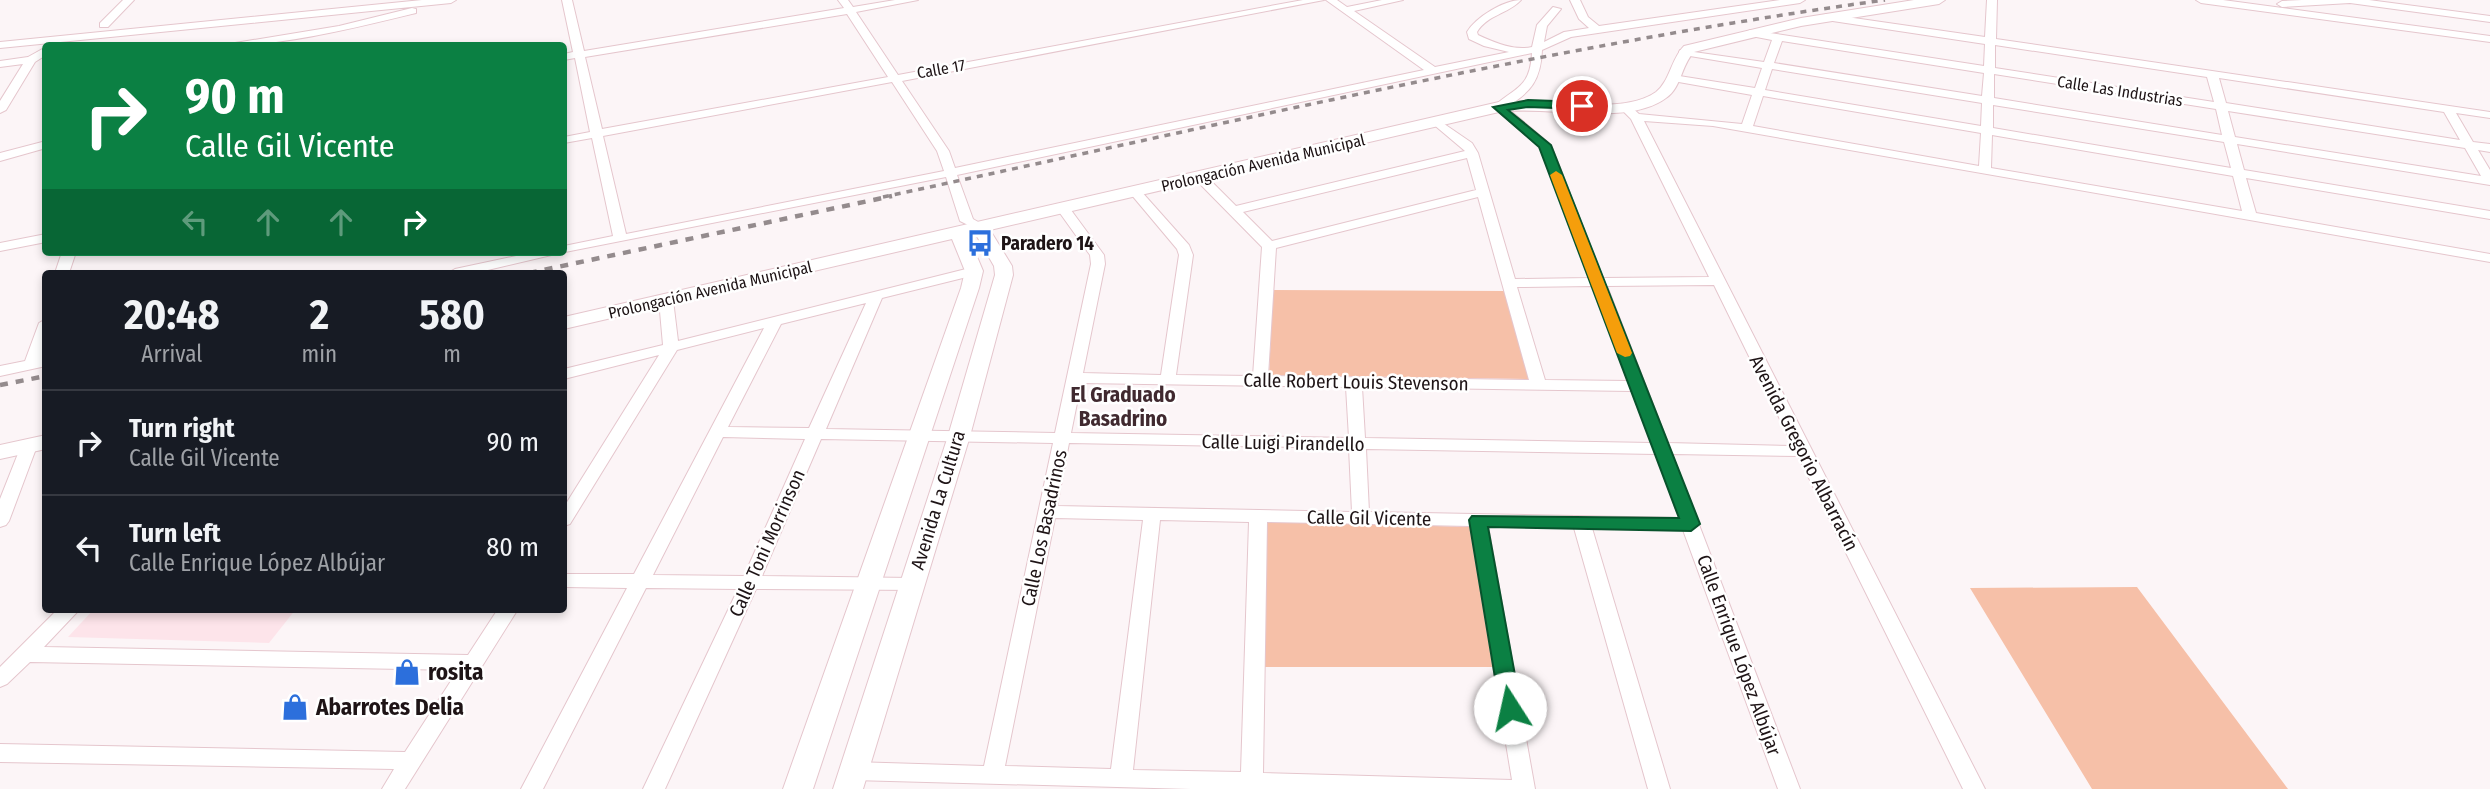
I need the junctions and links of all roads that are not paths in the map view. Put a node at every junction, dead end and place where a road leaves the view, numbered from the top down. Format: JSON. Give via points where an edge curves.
{"nodes":[{"id":1,"x":129,"y":0,"type":"edge"},
{"id":2,"x":374,"y":0,"type":"edge"},
{"id":3,"x":452,"y":0,"type":"edge"},
{"id":4,"x":567,"y":0,"type":"edge"},
{"id":5,"x":913,"y":0,"type":"edge"},
{"id":6,"x":1319,"y":0,"type":"edge"},
{"id":7,"x":1331,"y":0,"type":"edge"},
{"id":8,"x":1398,"y":0,"type":"edge"},
{"id":9,"x":1516,"y":0,"type":"edge"},
{"id":10,"x":1575,"y":0,"type":"edge"},
{"id":11,"x":1800,"y":0,"type":"edge"},
{"id":12,"x":1939,"y":0,"type":"edge"},
{"id":13,"x":1992,"y":0,"type":"edge"},
{"id":14,"x":2201,"y":0,"type":"edge"},
{"id":15,"x":2357,"y":0,"type":"edge"},
{"id":16,"x":2347,"y":1,"type":"edge"},
{"id":17,"x":847,"y":5,"type":"edge"},
{"id":18,"x":2241,"y":6,"type":"junction"},
{"id":19,"x":1345,"y":10,"type":"junction"},
{"id":20,"x":1560,"y":17,"type":"edge"},
{"id":21,"x":1826,"y":17,"type":"junction"},
{"id":22,"x":163,"y":19,"type":"junction"},
{"id":23,"x":2490,"y":19,"type":"edge"},
{"id":24,"x":104,"y":25,"type":"junction"},
{"id":25,"x":86,"y":27,"type":"junction"},
{"id":26,"x":1595,"y":28,"type":"junction"},
{"id":27,"x":155,"y":29,"type":"junction"},
{"id":28,"x":1750,"y":33,"type":"junction"},
{"id":29,"x":0,"y":35,"type":"edge"},
{"id":30,"x":1778,"y":37,"type":"junction"},
{"id":31,"x":2490,"y":39,"type":"edge"},
{"id":32,"x":1990,"y":41,"type":"junction"},
{"id":33,"x":59,"y":42,"type":"edge"},
{"id":34,"x":64,"y":42,"type":"edge"},
{"id":35,"x":147,"y":42,"type":"dead end"},
{"id":36,"x":250,"y":42,"type":"edge"},
{"id":37,"x":42,"y":44,"type":"edge"},
{"id":38,"x":0,"y":45,"type":"edge"},
{"id":39,"x":1532,"y":50,"type":"junction"},
{"id":40,"x":1684,"y":52,"type":"junction"},
{"id":41,"x":42,"y":53,"type":"edge"},
{"id":42,"x":579,"y":54,"type":"junction"},
{"id":43,"x":567,"y":56,"type":"edge"},
{"id":44,"x":32,"y":60,"type":"junction"},
{"id":45,"x":0,"y":64,"type":"edge"},
{"id":46,"x":1768,"y":66,"type":"junction"},
{"id":47,"x":1989,"y":70,"type":"junction"},
{"id":48,"x":1433,"y":71,"type":"junction"},
{"id":49,"x":2212,"y":74,"type":"junction"},
{"id":50,"x":896,"y":77,"type":"junction"},
{"id":51,"x":1674,"y":78,"type":"junction"},
{"id":52,"x":5,"y":93,"type":"edge"},
{"id":53,"x":1759,"y":93,"type":"junction"},
{"id":54,"x":1988,"y":101,"type":"junction"},
{"id":55,"x":2220,"y":106,"type":"junction"},
{"id":56,"x":1499,"y":107,"type":"junction"},
{"id":57,"x":1634,"y":109,"type":"junction"},
{"id":58,"x":2448,"y":109,"type":"junction"},
{"id":59,"x":0,"y":110,"type":"edge"},
{"id":60,"x":2490,"y":115,"type":"edge"},
{"id":61,"x":1437,"y":122,"type":"junction"},
{"id":62,"x":1746,"y":129,"type":"junction"},
{"id":63,"x":1986,"y":131,"type":"junction"},
{"id":64,"x":596,"y":134,"type":"junction"},
{"id":65,"x":567,"y":140,"type":"edge"},
{"id":66,"x":2230,"y":140,"type":"junction"},
{"id":67,"x":42,"y":145,"type":"edge"},
{"id":68,"x":2469,"y":145,"type":"junction"},
{"id":69,"x":2490,"y":148,"type":"edge"},
{"id":70,"x":1472,"y":153,"type":"junction"},
{"id":71,"x":0,"y":157,"type":"edge"},
{"id":72,"x":1985,"y":170,"type":"junction"},
{"id":73,"x":953,"y":172,"type":"junction"},
{"id":74,"x":2239,"y":173,"type":"junction"},
{"id":75,"x":1201,"y":178,"type":"junction"},
{"id":76,"x":2490,"y":181,"type":"edge"},
{"id":77,"x":1136,"y":192,"type":"junction"},
{"id":78,"x":1484,"y":192,"type":"junction"},
{"id":79,"x":1063,"y":209,"type":"junction"},
{"id":80,"x":1236,"y":210,"type":"junction"},
{"id":81,"x":2490,"y":215,"type":"edge"},
{"id":82,"x":2250,"y":216,"type":"junction"},
{"id":83,"x":968,"y":227,"type":"junction"},
{"id":84,"x":620,"y":238,"type":"junction"},
{"id":85,"x":42,"y":239,"type":"edge"},
{"id":86,"x":1269,"y":246,"type":"junction"},
{"id":87,"x":0,"y":247,"type":"edge"},
{"id":88,"x":567,"y":249,"type":"edge"},
{"id":89,"x":535,"y":256,"type":"edge"},
{"id":90,"x":2490,"y":258,"type":"edge"},
{"id":91,"x":469,"y":270,"type":"edge"},
{"id":92,"x":974,"y":271,"type":"junction"},
{"id":93,"x":1717,"y":281,"type":"junction"},
{"id":94,"x":1510,"y":283,"type":"junction"},
{"id":95,"x":1598,"y":283,"type":"junction"},
{"id":96,"x":876,"y":295,"type":"junction"},
{"id":97,"x":666,"y":300,"type":"junction"},
{"id":98,"x":775,"y":321,"type":"junction"},
{"id":99,"x":567,"y":322,"type":"edge"},
{"id":100,"x":671,"y":347,"type":"junction"},
{"id":101,"x":39,"y":362,"type":"edge"},
{"id":102,"x":0,"y":370,"type":"edge"},
{"id":103,"x":567,"y":373,"type":"edge"},
{"id":104,"x":1075,"y":377,"type":"junction"},
{"id":105,"x":1168,"y":379,"type":"junction"},
{"id":106,"x":1260,"y":380,"type":"junction"},
{"id":107,"x":1354,"y":382,"type":"junction"},
{"id":108,"x":1538,"y":384,"type":"junction"},
{"id":109,"x":1638,"y":386,"type":"junction"},
{"id":110,"x":720,"y":432,"type":"junction"},
{"id":111,"x":816,"y":434,"type":"junction"},
{"id":112,"x":921,"y":436,"type":"junction"},
{"id":113,"x":959,"y":436,"type":"junction"},
{"id":114,"x":1063,"y":438,"type":"junction"},
{"id":115,"x":37,"y":444,"type":"edge"},
{"id":116,"x":1357,"y":444,"type":"junction"},
{"id":117,"x":1663,"y":451,"type":"junction"},
{"id":118,"x":1803,"y":451,"type":"junction"},
{"id":119,"x":0,"y":452,"type":"edge"},
{"id":120,"x":1047,"y":512,"type":"junction"},
{"id":121,"x":1152,"y":514,"type":"junction"},
{"id":122,"x":567,"y":515,"type":"edge"},
{"id":123,"x":1258,"y":516,"type":"junction"},
{"id":124,"x":1361,"y":518,"type":"junction"},
{"id":125,"x":1478,"y":520,"type":"junction"},
{"id":126,"x":0,"y":521,"type":"edge"},
{"id":127,"x":1581,"y":522,"type":"junction"},
{"id":128,"x":1691,"y":524,"type":"junction"},
{"id":129,"x":567,"y":580,"type":"edge"},
{"id":130,"x":642,"y":581,"type":"junction"},
{"id":131,"x":750,"y":583,"type":"junction"},
{"id":132,"x":869,"y":585,"type":"junction"},
{"id":133,"x":912,"y":585,"type":"junction"},
{"id":134,"x":66,"y":613,"type":"edge"},
{"id":135,"x":505,"y":613,"type":"edge"},
{"id":136,"x":25,"y":653,"type":"junction"},
{"id":137,"x":474,"y":663,"type":"junction"},
{"id":138,"x":0,"y":679,"type":"edge"},
{"id":139,"x":0,"y":753,"type":"edge"},
{"id":140,"x":411,"y":761,"type":"junction"},
{"id":141,"x":993,"y":774,"type":"junction"},
{"id":142,"x":1121,"y":778,"type":"junction"},
{"id":143,"x":851,"y":780,"type":"edge"},
{"id":144,"x":1252,"y":781,"type":"junction"},
{"id":145,"x":1387,"y":787,"type":"edge"},
{"id":146,"x":393,"y":789,"type":"edge"},
{"id":147,"x":532,"y":789,"type":"edge"},
{"id":148,"x":654,"y":789,"type":"edge"},
{"id":149,"x":798,"y":789,"type":"edge"},
{"id":150,"x":1524,"y":789,"type":"edge"},
{"id":151,"x":1659,"y":789,"type":"edge"},
{"id":152,"x":1789,"y":789,"type":"edge"},
{"id":153,"x":1974,"y":789,"type":"edge"}],
"edges":[{"from":1,"to":24,"type":"street"},
{"from":2,"to":22,"type":"street"},
{"from":3,"to":27,"type":"street"},
{"from":3,"to":36,"type":"street","via":[[339,29]]},
{"from":4,"to":42,"type":"street"},
{"from":5,"to":17,"type":"street"},
{"from":6,"to":50,"type":"street","name":"Calle 17"},
{"from":7,"to":19,"type":"street"},
{"from":8,"to":19,"type":"street"},
{"from":9,"to":39,"type":"street","via":[[1477,23],[1473,37],[1500,47]]},
{"from":10,"to":26,"type":"street","via":[[1584,19]]},
{"from":11,"to":26,"type":"street","via":[[1673,12]]},
{"from":12,"to":21,"type":"main road"},
{"from":13,"to":32,"type":"street"},
{"from":14,"to":18,"type":"street"},
{"from":15,"to":16,"type":"street"},
{"from":16,"to":18,"type":"street"},
{"from":16,"to":23,"type":"street"},
{"from":17,"to":42,"type":"street"},
{"from":17,"to":50,"type":"street","name":"Avenida La Cultura"},
{"from":18,"to":31,"type":"street"},
{"from":19,"to":48,"type":"street"},
{"from":20,"to":26,"type":"street"},
{"from":20,"to":39,"type":"street"},
{"from":20,"to":39,"type":"street","via":[[1542,25]]},
{"from":21,"to":28,"type":"main road"},
{"from":21,"to":32,"type":"street"},
{"from":22,"to":24,"type":"street"},
{"from":22,"to":27,"type":"street"},
{"from":24,"to":25,"type":"street"},
{"from":25,"to":29,"type":"street"},
{"from":25,"to":33,"type":"street"},
{"from":27,"to":34,"type":"street"},
{"from":27,"to":35,"type":"street"},
{"from":28,"to":30,"type":"street","name":"Calle Las Industrias"},
{"from":28,"to":40,"type":"main road"},
{"from":30,"to":46,"type":"street"},
{"from":30,"to":47,"type":"street","name":"Calle Las Industrias"},
{"from":32,"to":47,"type":"street"},
{"from":32,"to":49,"type":"street"},
{"from":37,"to":38,"type":"street"},
{"from":39,"to":48,"type":"street"},
{"from":39,"to":56,"type":"street","via":[[1536,74],[1532,84]]},
{"from":40,"to":46,"type":"street"},
{"from":40,"to":51,"type":"main road"},
{"from":41,"to":44,"type":"street"},
{"from":42,"to":43,"type":"street"},
{"from":42,"to":64,"type":"street"},
{"from":44,"to":45,"type":"street"},
{"from":44,"to":52,"type":"street"},
{"from":46,"to":53,"type":"street"},
{"from":46,"to":54,"type":"street"},
{"from":47,"to":54,"type":"street"},
{"from":47,"to":55,"type":"street","name":"Calle Las Industrias"},
{"from":48,"to":73,"type":"street"},
{"from":49,"to":55,"type":"street"},
{"from":49,"to":58,"type":"street"},
{"from":50,"to":64,"type":"street","name":"Calle 17"},
{"from":50,"to":73,"type":"street","name":"Avenida La Cultura"},
{"from":51,"to":53,"type":"street"},
{"from":51,"to":57,"type":"main road","via":[[1661,96]]},
{"from":52,"to":59,"type":"street"},
{"from":53,"to":62,"type":"street"},
{"from":53,"to":63,"type":"street"},
{"from":54,"to":63,"type":"street"},
{"from":54,"to":66,"type":"street"},
{"from":55,"to":66,"type":"street"},
{"from":55,"to":68,"type":"street","name":"Calle Las Industrias"},
{"from":56,"to":57,"type":"main road","name":"Prolongación Avenida Municipal","via":[[1528,103]]},
{"from":56,"to":61,"type":"main road","name":"Prolongación Avenida Municipal"},
{"from":56,"to":95,"type":"street","name":"Calle Enrique López Albújar","via":[[1545,145]]},
{"from":57,"to":62,"type":"street"},
{"from":57,"to":93,"type":"street","name":"Avenida Gregorio Albarracín"},
{"from":58,"to":60,"type":"street"},
{"from":58,"to":68,"type":"street"},
{"from":61,"to":70,"type":"street"},
{"from":61,"to":75,"type":"main road","name":"Prolongación Avenida Municipal"},
{"from":62,"to":72,"type":"street"},
{"from":63,"to":72,"type":"street"},
{"from":63,"to":74,"type":"street"},
{"from":64,"to":65,"type":"street","name":"Calle 17"},
{"from":64,"to":84,"type":"street"},
{"from":66,"to":74,"type":"street"},
{"from":66,"to":76,"type":"street"},
{"from":67,"to":71,"type":"street"},
{"from":68,"to":69,"type":"street","name":"Calle Las Industrias"},
{"from":68,"to":76,"type":"street"},
{"from":70,"to":78,"type":"street"},
{"from":70,"to":80,"type":"street"},
{"from":72,"to":82,"type":"street"},
{"from":73,"to":83,"type":"street","name":"Avenida La Cultura"},
{"from":73,"to":84,"type":"street"},
{"from":74,"to":81,"type":"street"},
{"from":74,"to":82,"type":"street"},
{"from":75,"to":77,"type":"main road","name":"Prolongación Avenida Municipal"},
{"from":75,"to":80,"type":"street"},
{"from":77,"to":79,"type":"main road","name":"Prolongación Avenida Municipal"},
{"from":77,"to":105,"type":"street","via":[[1186,255]]},
{"from":78,"to":86,"type":"street"},
{"from":78,"to":94,"type":"street"},
{"from":79,"to":83,"type":"main road","name":"Prolongación Avenida Municipal"},
{"from":79,"to":104,"type":"street","name":"Calle Los Basadrinos","via":[[1097,255],[1098,264]]},
{"from":80,"to":86,"type":"street"},
{"from":82,"to":90,"type":"street"},
{"from":83,"to":92,"type":"main road","name":"Avenida La Cultura"},
{"from":83,"to":97,"type":"main road","name":"Prolongación Avenida Municipal"},
{"from":83,"to":113,"type":"main road","name":"Avenida La Cultura","via":[[1003,266],[1004,275]]},
{"from":84,"to":88,"type":"street"},
{"from":85,"to":87,"type":"street"},
{"from":86,"to":106,"type":"street"},
{"from":89,"to":91,"type":"street"},
{"from":92,"to":96,"type":"street"},
{"from":92,"to":112,"type":"main road","name":"Avenida La Cultura"},
{"from":93,"to":95,"type":"street"},
{"from":93,"to":118,"type":"street","name":"Avenida Gregorio Albarracín"},
{"from":94,"to":95,"type":"street"},
{"from":94,"to":108,"type":"street"},
{"from":95,"to":109,"type":"street","name":"Calle Enrique López Albújar"},
{"from":96,"to":98,"type":"street"},
{"from":96,"to":111,"type":"street","name":"Calle Toni Morrinson"},
{"from":97,"to":99,"type":"main road","name":"Prolongación Avenida Municipal"},
{"from":97,"to":100,"type":"street"},
{"from":98,"to":100,"type":"street"},
{"from":98,"to":110,"type":"street"},
{"from":100,"to":103,"type":"street"},
{"from":100,"to":122,"type":"street"},
{"from":101,"to":102,"type":"street"},
{"from":104,"to":105,"type":"street","name":"Calle Robert Louis Stevenson"},
{"from":104,"to":114,"type":"street","name":"Calle Los Basadrinos"},
{"from":105,"to":106,"type":"street","name":"Calle Robert Louis Stevenson"},
{"from":106,"to":107,"type":"street","name":"Calle Robert Louis Stevenson"},
{"from":107,"to":108,"type":"street","name":"Calle Robert Louis Stevenson"},
{"from":107,"to":116,"type":"street"},
{"from":108,"to":109,"type":"street","name":"Calle Robert Louis Stevenson"},
{"from":109,"to":117,"type":"street","name":"Calle Enrique López Albújar"},
{"from":110,"to":111,"type":"street","name":"Calle Luigi Pirandello"},
{"from":110,"to":130,"type":"street"},
{"from":111,"to":112,"type":"street","name":"Calle Luigi Pirandello"},
{"from":111,"to":131,"type":"street","name":"Calle Toni Morrinson"},
{"from":112,"to":113,"type":"street","name":"Calle Luigi Pirandello"},
{"from":112,"to":132,"type":"main road","name":"Avenida La Cultura"},
{"from":113,"to":114,"type":"street","name":"Calle Luigi Pirandello"},
{"from":113,"to":133,"type":"main road","name":"Avenida La Cultura"},
{"from":114,"to":116,"type":"street","name":"Calle Luigi Pirandello"},
{"from":114,"to":120,"type":"street","name":"Calle Los Basadrinos"},
{"from":115,"to":119,"type":"main road"},
{"from":115,"to":126,"type":"street"},
{"from":116,"to":117,"type":"street","name":"Calle Luigi Pirandello"},
{"from":116,"to":124,"type":"street"},
{"from":117,"to":118,"type":"street","name":"Calle Luigi Pirandello"},
{"from":117,"to":128,"type":"street","name":"Calle Enrique López Albújar"},
{"from":118,"to":153,"type":"street","name":"Avenida Gregorio Albarracín"},
{"from":120,"to":121,"type":"street","name":"Calle Gil Vicente"},
{"from":120,"to":141,"type":"street","name":"Calle Los Basadrinos"},
{"from":121,"to":123,"type":"street","name":"Calle Gil Vicente"},
{"from":121,"to":142,"type":"street"},
{"from":123,"to":124,"type":"street","name":"Calle Gil Vicente"},
{"from":123,"to":144,"type":"street"},
{"from":124,"to":125,"type":"street","name":"Calle Gil Vicente"},
{"from":125,"to":127,"type":"street","name":"Calle Gil Vicente"},
{"from":125,"to":150,"type":"street"},
{"from":127,"to":128,"type":"street","name":"Calle Gil Vicente"},
{"from":127,"to":151,"type":"street"},
{"from":128,"to":152,"type":"street","name":"Calle Enrique López Albújar"},
{"from":129,"to":130,"type":"street"},
{"from":130,"to":131,"type":"street"},
{"from":130,"to":147,"type":"street"},
{"from":131,"to":132,"type":"street"},
{"from":131,"to":148,"type":"street","name":"Calle Toni Morrinson"},
{"from":132,"to":133,"type":"street"},
{"from":132,"to":149,"type":"main road","name":"Avenida La Cultura"},
{"from":133,"to":143,"type":"main road","name":"Avenida La Cultura"},
{"from":134,"to":136,"type":"street"},
{"from":135,"to":137,"type":"street"},
{"from":136,"to":137,"type":"street"},
{"from":136,"to":138,"type":"street"},
{"from":137,"to":140,"type":"street"},
{"from":139,"to":140,"type":"street"},
{"from":140,"to":146,"type":"street"},
{"from":141,"to":142,"type":"street"},
{"from":141,"to":143,"type":"street"},
{"from":142,"to":144,"type":"street"},
{"from":144,"to":145,"type":"street"},
{"from":145,"to":150,"type":"street"}]}
